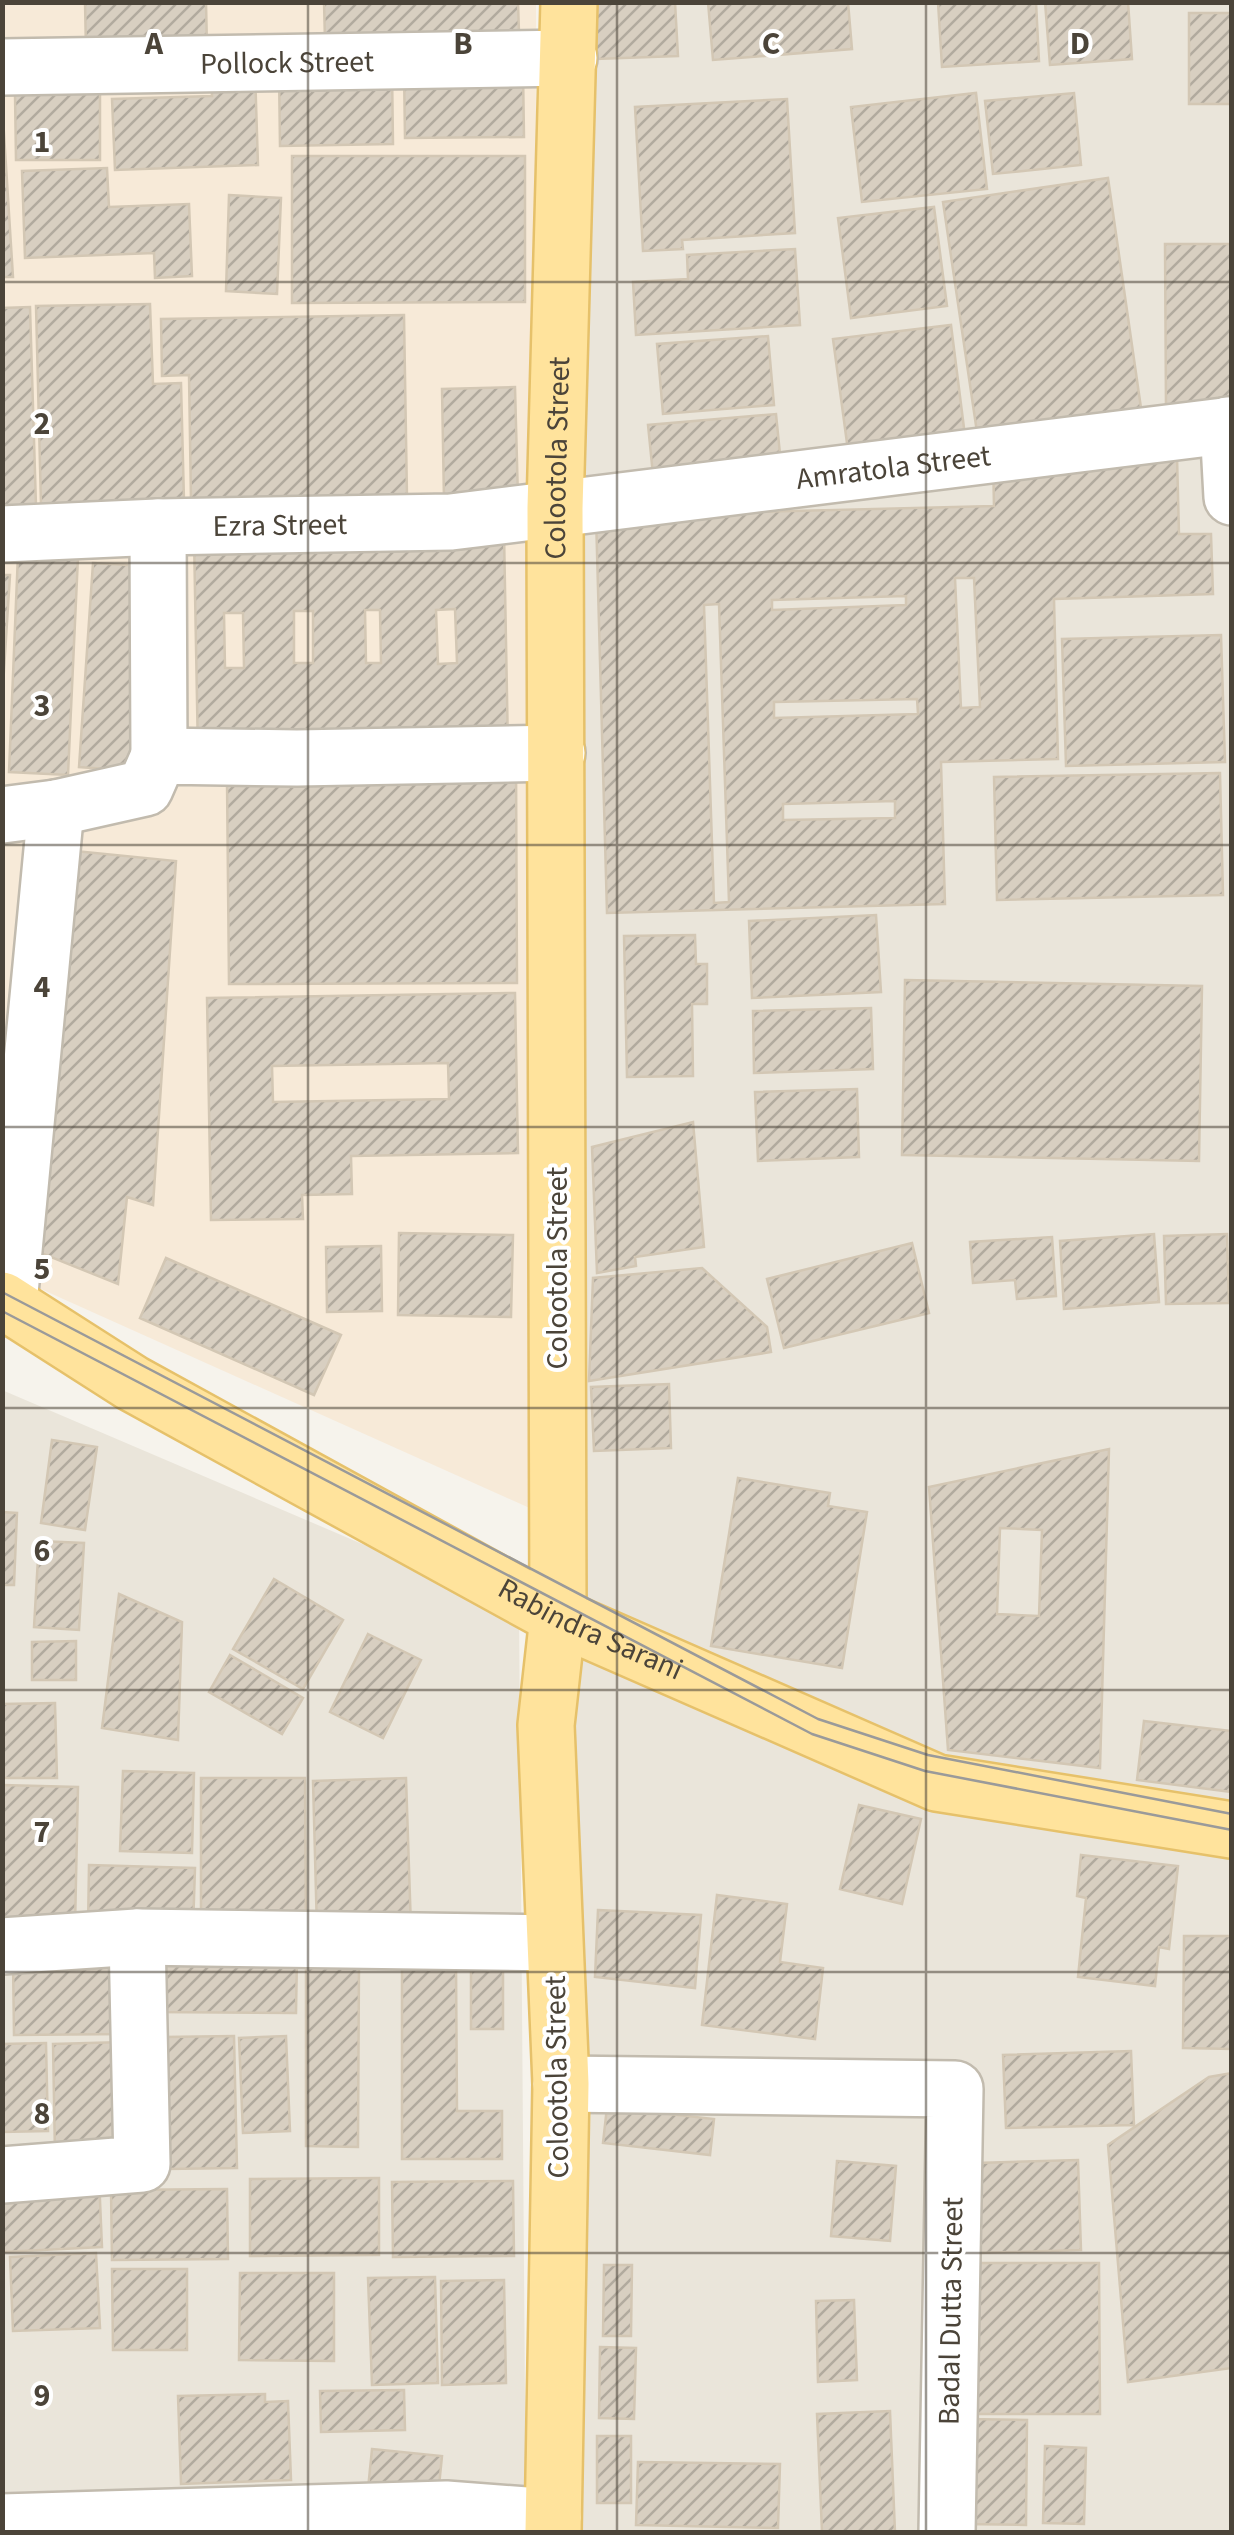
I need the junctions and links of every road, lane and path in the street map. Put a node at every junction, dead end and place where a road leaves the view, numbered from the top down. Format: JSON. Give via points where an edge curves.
{"nodes":[{"id":1,"x":570,"y":2,"type":"edge"},
{"id":2,"x":569,"y":58,"type":"junction"},
{"id":3,"x":2,"y":67,"type":"edge"},
{"id":4,"x":1230,"y":425,"type":"edge"},
{"id":5,"x":1232,"y":497,"type":"edge"},
{"id":6,"x":555,"y":508,"type":"junction"},
{"id":7,"x":158,"y":526,"type":"junction"},
{"id":8,"x":2,"y":534,"type":"edge"},
{"id":9,"x":557,"y":754,"type":"junction"},
{"id":10,"x":159,"y":756,"type":"junction"},
{"id":11,"x":56,"y":808,"type":"junction"},
{"id":12,"x":2,"y":816,"type":"edge"},
{"id":13,"x":6,"y":1301,"type":"edge"},
{"id":14,"x":558,"y":1617,"type":"junction"},
{"id":15,"x":1232,"y":1830,"type":"edge"},
{"id":16,"x":138,"y":1936,"type":"junction"},
{"id":17,"x":554,"y":1943,"type":"junction"},
{"id":18,"x":2,"y":1946,"type":"edge"},
{"id":19,"x":561,"y":2084,"type":"junction"},
{"id":20,"x":2,"y":2175,"type":"edge"},
{"id":21,"x":2,"y":2522,"type":"edge"},
{"id":22,"x":553,"y":2524,"type":"edge"},
{"id":23,"x":946,"y":2532,"type":"edge"}],
"edges":[{"from":1,"to":2,"type":"main road","name":"Colootola Street"},
{"from":2,"to":3,"type":"street","name":"Pollock Street"},
{"from":2,"to":6,"type":"main road","name":"Colootola Street"},
{"from":4,"to":5,"type":"street"},
{"from":4,"to":6,"type":"street","name":"Amratola Street"},
{"from":6,"to":7,"type":"street","name":"Ezra Street","via":[[451,522]]},
{"from":6,"to":9,"type":"main road","name":"Colootola Street"},
{"from":7,"to":8,"type":"street","name":"Ezra Street"},
{"from":7,"to":10,"type":"street"},
{"from":9,"to":10,"type":"street"},
{"from":9,"to":14,"type":"main road","name":"Colootola Street"},
{"from":10,"to":11,"type":"street","via":[[145,788]]},
{"from":11,"to":12,"type":"street"},
{"from":11,"to":13,"type":"street"},
{"from":13,"to":14,"type":"main road","name":"Rabindra Sarani","via":[[132,1383]]},
{"from":14,"to":15,"type":"main road","name":"Rabindra Sarani","via":[[937,1782]]},
{"from":14,"to":17,"type":"main road","name":"Colootola Street","via":[[546,1725]]},
{"from":16,"to":17,"type":"street"},
{"from":16,"to":18,"type":"street"},
{"from":16,"to":20,"type":"street","via":[[142,2164]]},
{"from":17,"to":19,"type":"main road","name":"Colootola Street"},
{"from":19,"to":22,"type":"main road","name":"Colootola Street"},
{"from":19,"to":23,"type":"street","name":"Badal Dutta Street","via":[[955,2089]]},
{"from":21,"to":22,"type":"street","via":[[446,2509]]}]}
